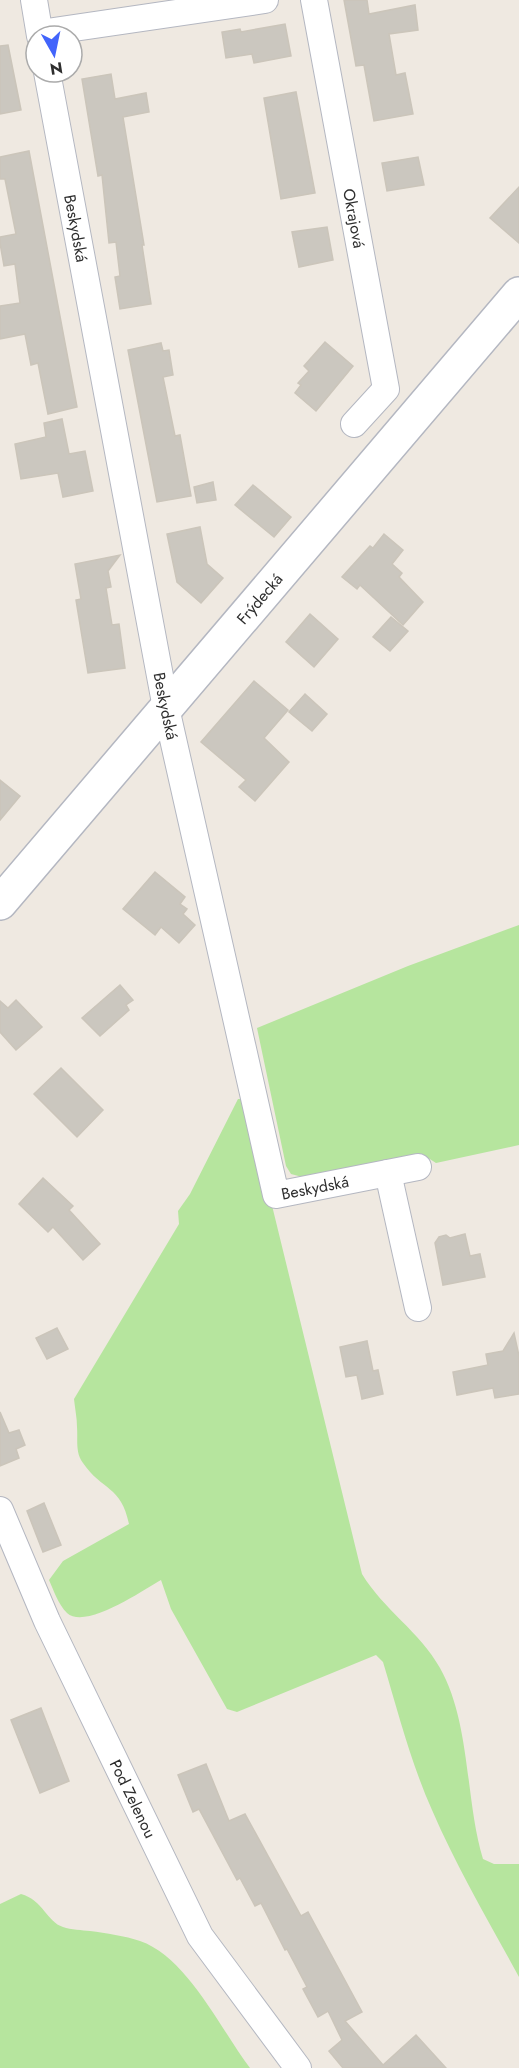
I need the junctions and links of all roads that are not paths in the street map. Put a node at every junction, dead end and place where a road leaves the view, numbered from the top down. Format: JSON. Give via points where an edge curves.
{"nodes":[{"id":1,"x":34,"y":0,"type":"edge"},
{"id":2,"x":265,"y":0,"type":"edge"},
{"id":3,"x":314,"y":0,"type":"edge"},
{"id":4,"x":38,"y":24,"type":"edge"},
{"id":5,"x":84,"y":28,"type":"edge"},
{"id":6,"x":49,"y":84,"type":"edge"},
{"id":7,"x":519,"y":294,"type":"edge"},
{"id":8,"x":354,"y":424,"type":"dead end"},
{"id":9,"x":166,"y":708,"type":"junction"},
{"id":10,"x":0,"y":903,"type":"edge"},
{"id":11,"x":418,"y":1167,"type":"dead end"},
{"id":12,"x":388,"y":1173,"type":"junction"},
{"id":13,"x":418,"y":1308,"type":"dead end"},
{"id":14,"x":0,"y":1510,"type":"edge"},
{"id":15,"x":298,"y":2068,"type":"edge"}],
"edges":[{"from":1,"to":4,"type":"street"},
{"from":2,"to":5,"type":"street"},
{"from":3,"to":8,"type":"street","name":"Okrajová","via":[[386,389]]},
{"from":6,"to":9,"type":"street","name":"Beskydská"},
{"from":7,"to":9,"type":"main road","name":"Frýdecká"},
{"from":9,"to":10,"type":"main road","name":"Frýdecká"},
{"from":9,"to":12,"type":"street","name":"Beskydská","via":[[276,1195]]},
{"from":11,"to":12,"type":"street","name":"Beskydská"},
{"from":12,"to":13,"type":"street"},
{"from":14,"to":15,"type":"street","name":"Pod Zelenou","via":[[47,1621],[200,1936]]}]}
